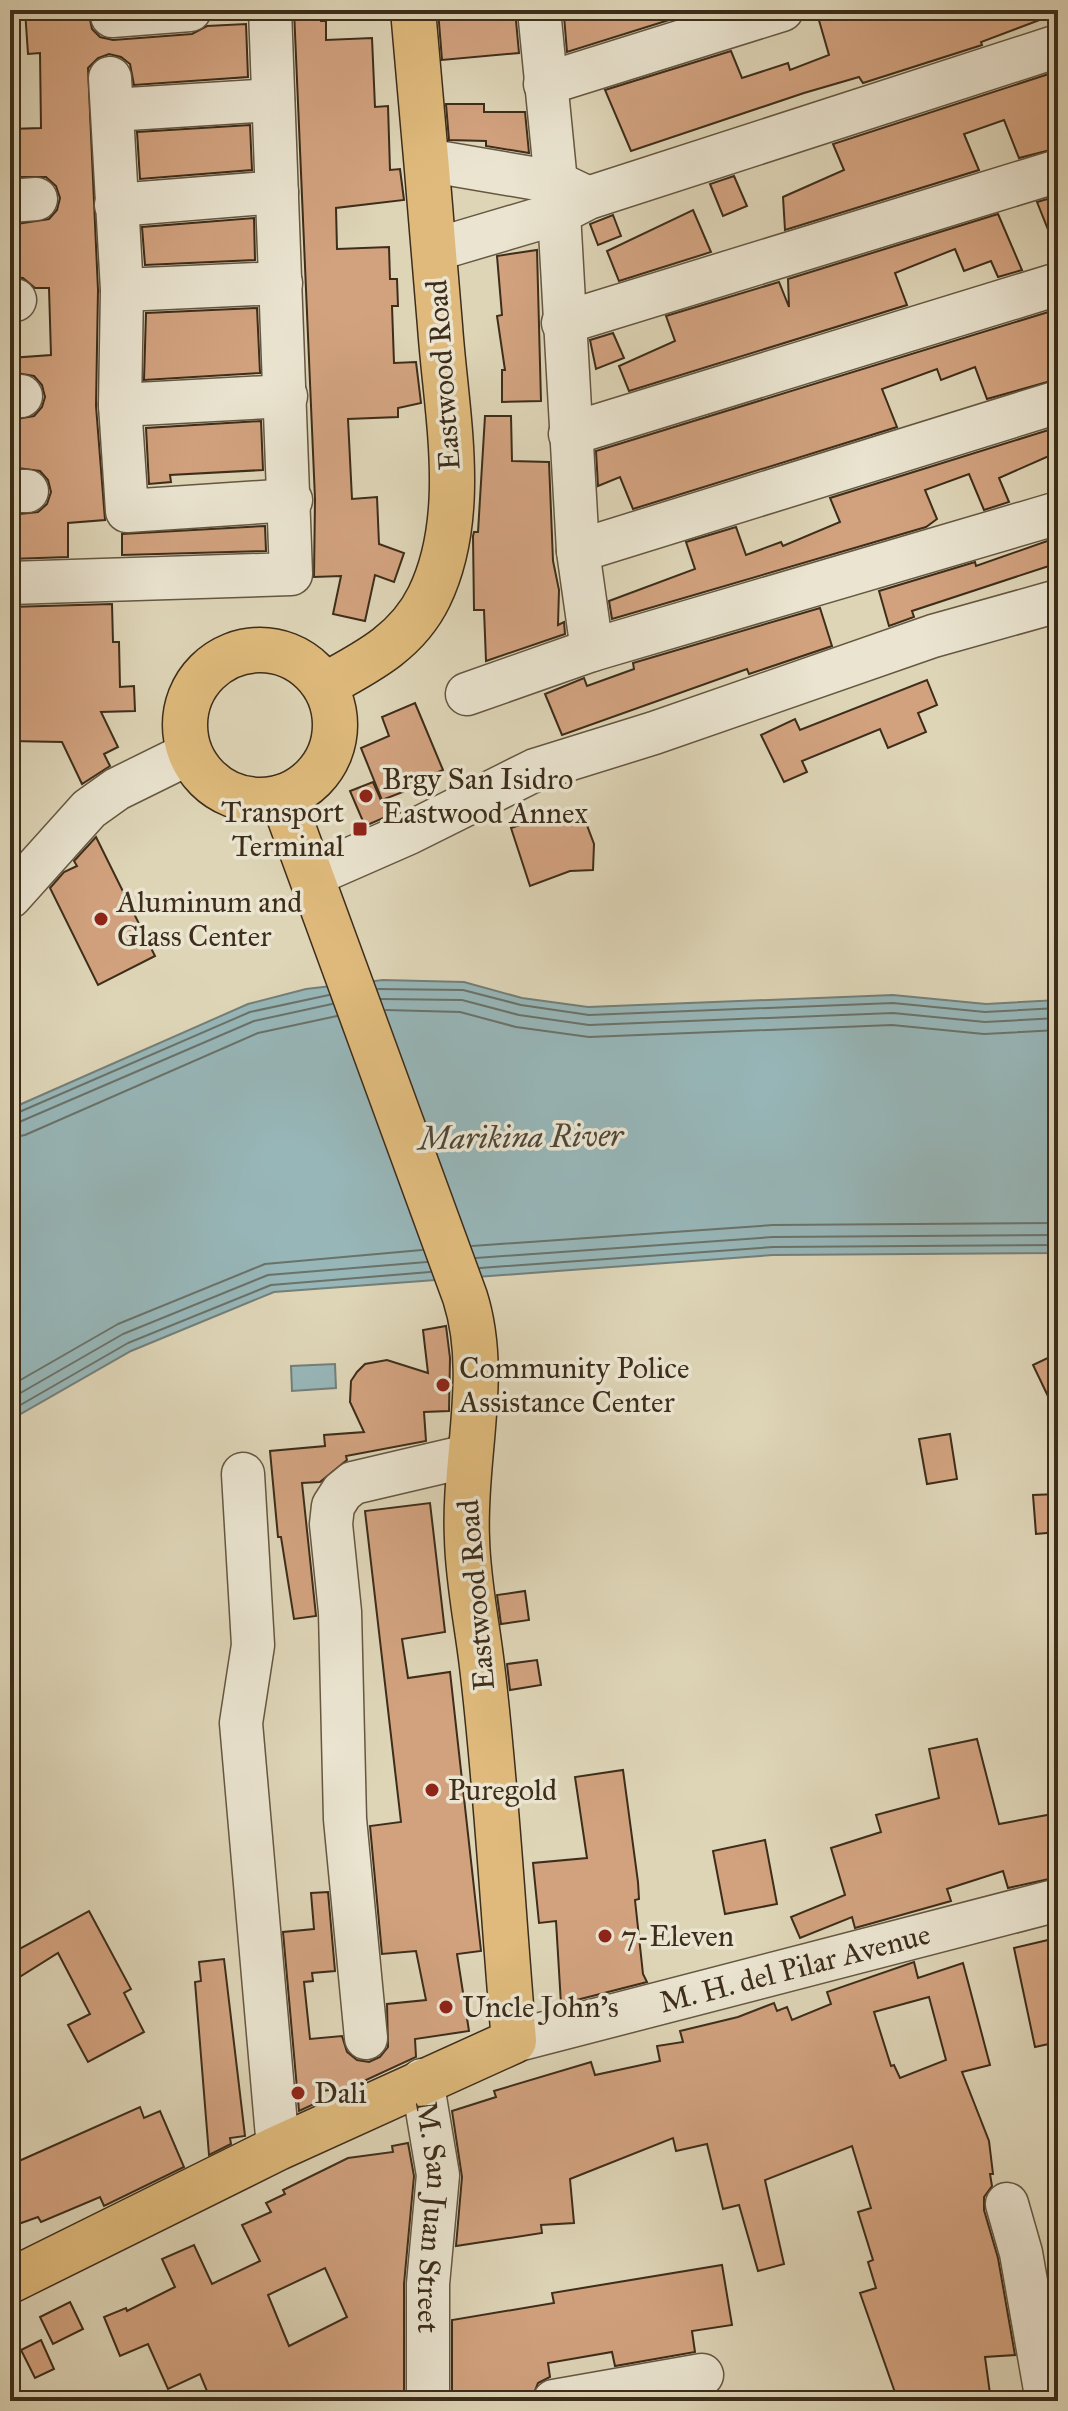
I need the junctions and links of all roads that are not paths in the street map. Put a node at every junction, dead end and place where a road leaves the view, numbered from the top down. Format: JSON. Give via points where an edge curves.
{"nodes":[{"id":1,"x":112,"y":10,"type":"edge"},
{"id":2,"x":190,"y":10,"type":"edge"},
{"id":3,"x":270,"y":10,"type":"edge"},
{"id":4,"x":413,"y":10,"type":"edge"},
{"id":5,"x":539,"y":10,"type":"edge"},
{"id":6,"x":782,"y":10,"type":"edge"},
{"id":7,"x":1058,"y":46,"type":"edge"},
{"id":8,"x":545,"y":84,"type":"junction"},
{"id":9,"x":273,"y":100,"type":"junction"},
{"id":10,"x":426,"y":160,"type":"junction"},
{"id":11,"x":1058,"y":171,"type":"edge"},
{"id":12,"x":277,"y":192,"type":"junction"},
{"id":13,"x":567,"y":198,"type":"junction"},
{"id":14,"x":116,"y":205,"type":"junction"},
{"id":15,"x":434,"y":250,"type":"junction"},
{"id":16,"x":281,"y":283,"type":"junction"},
{"id":17,"x":1058,"y":284,"type":"edge"},
{"id":18,"x":122,"y":290,"type":"junction"},
{"id":19,"x":563,"y":323,"type":"junction"},
{"id":20,"x":286,"y":396,"type":"junction"},
{"id":21,"x":1058,"y":402,"type":"edge"},
{"id":22,"x":120,"y":405,"type":"junction"},
{"id":23,"x":570,"y":434,"type":"junction"},
{"id":24,"x":291,"y":500,"type":"junction"},
{"id":25,"x":1058,"y":513,"type":"edge"},
{"id":26,"x":578,"y":551,"type":"junction"},
{"id":27,"x":10,"y":583,"type":"edge"},
{"id":28,"x":1058,"y":601,"type":"edge"},
{"id":29,"x":592,"y":650,"type":"junction"},
{"id":30,"x":325,"y":685,"type":"junction"},
{"id":31,"x":467,"y":694,"type":"dead end"},
{"id":32,"x":190,"y":753,"type":"junction"},
{"id":33,"x":282,"y":797,"type":"junction"},
{"id":34,"x":311,"y":876,"type":"junction"},
{"id":35,"x":10,"y":897,"type":"edge"},
{"id":36,"x":468,"y":1456,"type":"junction"},
{"id":37,"x":243,"y":1474,"type":"dead end"},
{"id":38,"x":1058,"y":1900,"type":"edge"},
{"id":39,"x":366,"y":2038,"type":"dead end"},
{"id":40,"x":514,"y":2041,"type":"junction"},
{"id":41,"x":422,"y":2080,"type":"junction"},
{"id":42,"x":278,"y":2148,"type":"junction"},
{"id":43,"x":1007,"y":2204,"type":"dead end"},
{"id":44,"x":10,"y":2281,"type":"edge"},
{"id":45,"x":702,"y":2375,"type":"dead end"},
{"id":46,"x":428,"y":2401,"type":"edge"},
{"id":47,"x":554,"y":2401,"type":"edge"},
{"id":48,"x":1047,"y":2401,"type":"edge"}],
"edges":[{"from":1,"to":2,"type":"street","via":[[112,16]]},
{"from":3,"to":9,"type":"street"},
{"from":4,"to":10,"type":"main road","name":"Eastwood Road"},
{"from":5,"to":8,"type":"street"},
{"from":6,"to":8,"type":"street"},
{"from":7,"to":13,"type":"street"},
{"from":8,"to":13,"type":"street"},
{"from":9,"to":12,"type":"street"},
{"from":9,"to":14,"type":"street","via":[[111,94]]},
{"from":10,"to":13,"type":"street"},
{"from":10,"to":15,"type":"main road","name":"Eastwood Road"},
{"from":11,"to":19,"type":"street"},
{"from":12,"to":14,"type":"street"},
{"from":12,"to":16,"type":"street"},
{"from":13,"to":15,"type":"street"},
{"from":13,"to":19,"type":"street"},
{"from":14,"to":18,"type":"street"},
{"from":15,"to":30,"type":"main road","name":"Eastwood Road","via":[[451,506],[442,566],[411,626],[392,646]]},
{"from":16,"to":18,"type":"street"},
{"from":16,"to":20,"type":"street"},
{"from":17,"to":23,"type":"street"},
{"from":18,"to":22,"type":"street"},
{"from":19,"to":23,"type":"street"},
{"from":20,"to":22,"type":"street"},
{"from":20,"to":24,"type":"street"},
{"from":21,"to":26,"type":"street"},
{"from":22,"to":24,"type":"street","via":[[127,511]]},
{"from":23,"to":26,"type":"street"},
{"from":24,"to":27,"type":"street","via":[[291,574]]},
{"from":25,"to":29,"type":"street"},
{"from":26,"to":29,"type":"street"},
{"from":28,"to":34,"type":"street","via":[[933,636],[535,770]]},
{"from":29,"to":31,"type":"street"},
{"from":30,"to":32,"type":"main road","via":[[287,655],[249,651],[231,656],[207,673],[191,696],[185,715]]},
{"from":30,"to":33,"type":"main road","via":[[335,715],[329,756],[302,788]]},
{"from":32,"to":33,"type":"main road","via":[[211,783],[227,793],[245,799]]},
{"from":32,"to":35,"type":"street","via":[[89,809]]},
{"from":33,"to":34,"type":"main road","name":"Eastwood Road"},
{"from":34,"to":36,"type":"main road","name":"Eastwood Road","via":[[465,1297],[477,1356]]},
{"from":36,"to":39,"type":"street","via":[[353,1483],[333,1506],[345,1819]]},
{"from":36,"to":40,"type":"main road","name":"Eastwood Road","via":[[467,1542]]},
{"from":37,"to":42,"type":"street","via":[[253,1645],[241,1723]]},
{"from":38,"to":40,"type":"street","name":"M. H. del Pilar Avenue"},
{"from":40,"to":41,"type":"main road","name":"M. H. del Pilar Avenue"},
{"from":41,"to":42,"type":"main road","name":"M. H. del Pilar Avenue"},
{"from":41,"to":46,"type":"street","name":"M. San Juan Street","via":[[438,2175],[428,2284]]},
{"from":42,"to":44,"type":"main road","name":"M. H. del Pilar Avenue"},
{"from":43,"to":48,"type":"street"},
{"from":45,"to":47,"type":"street"}]}
